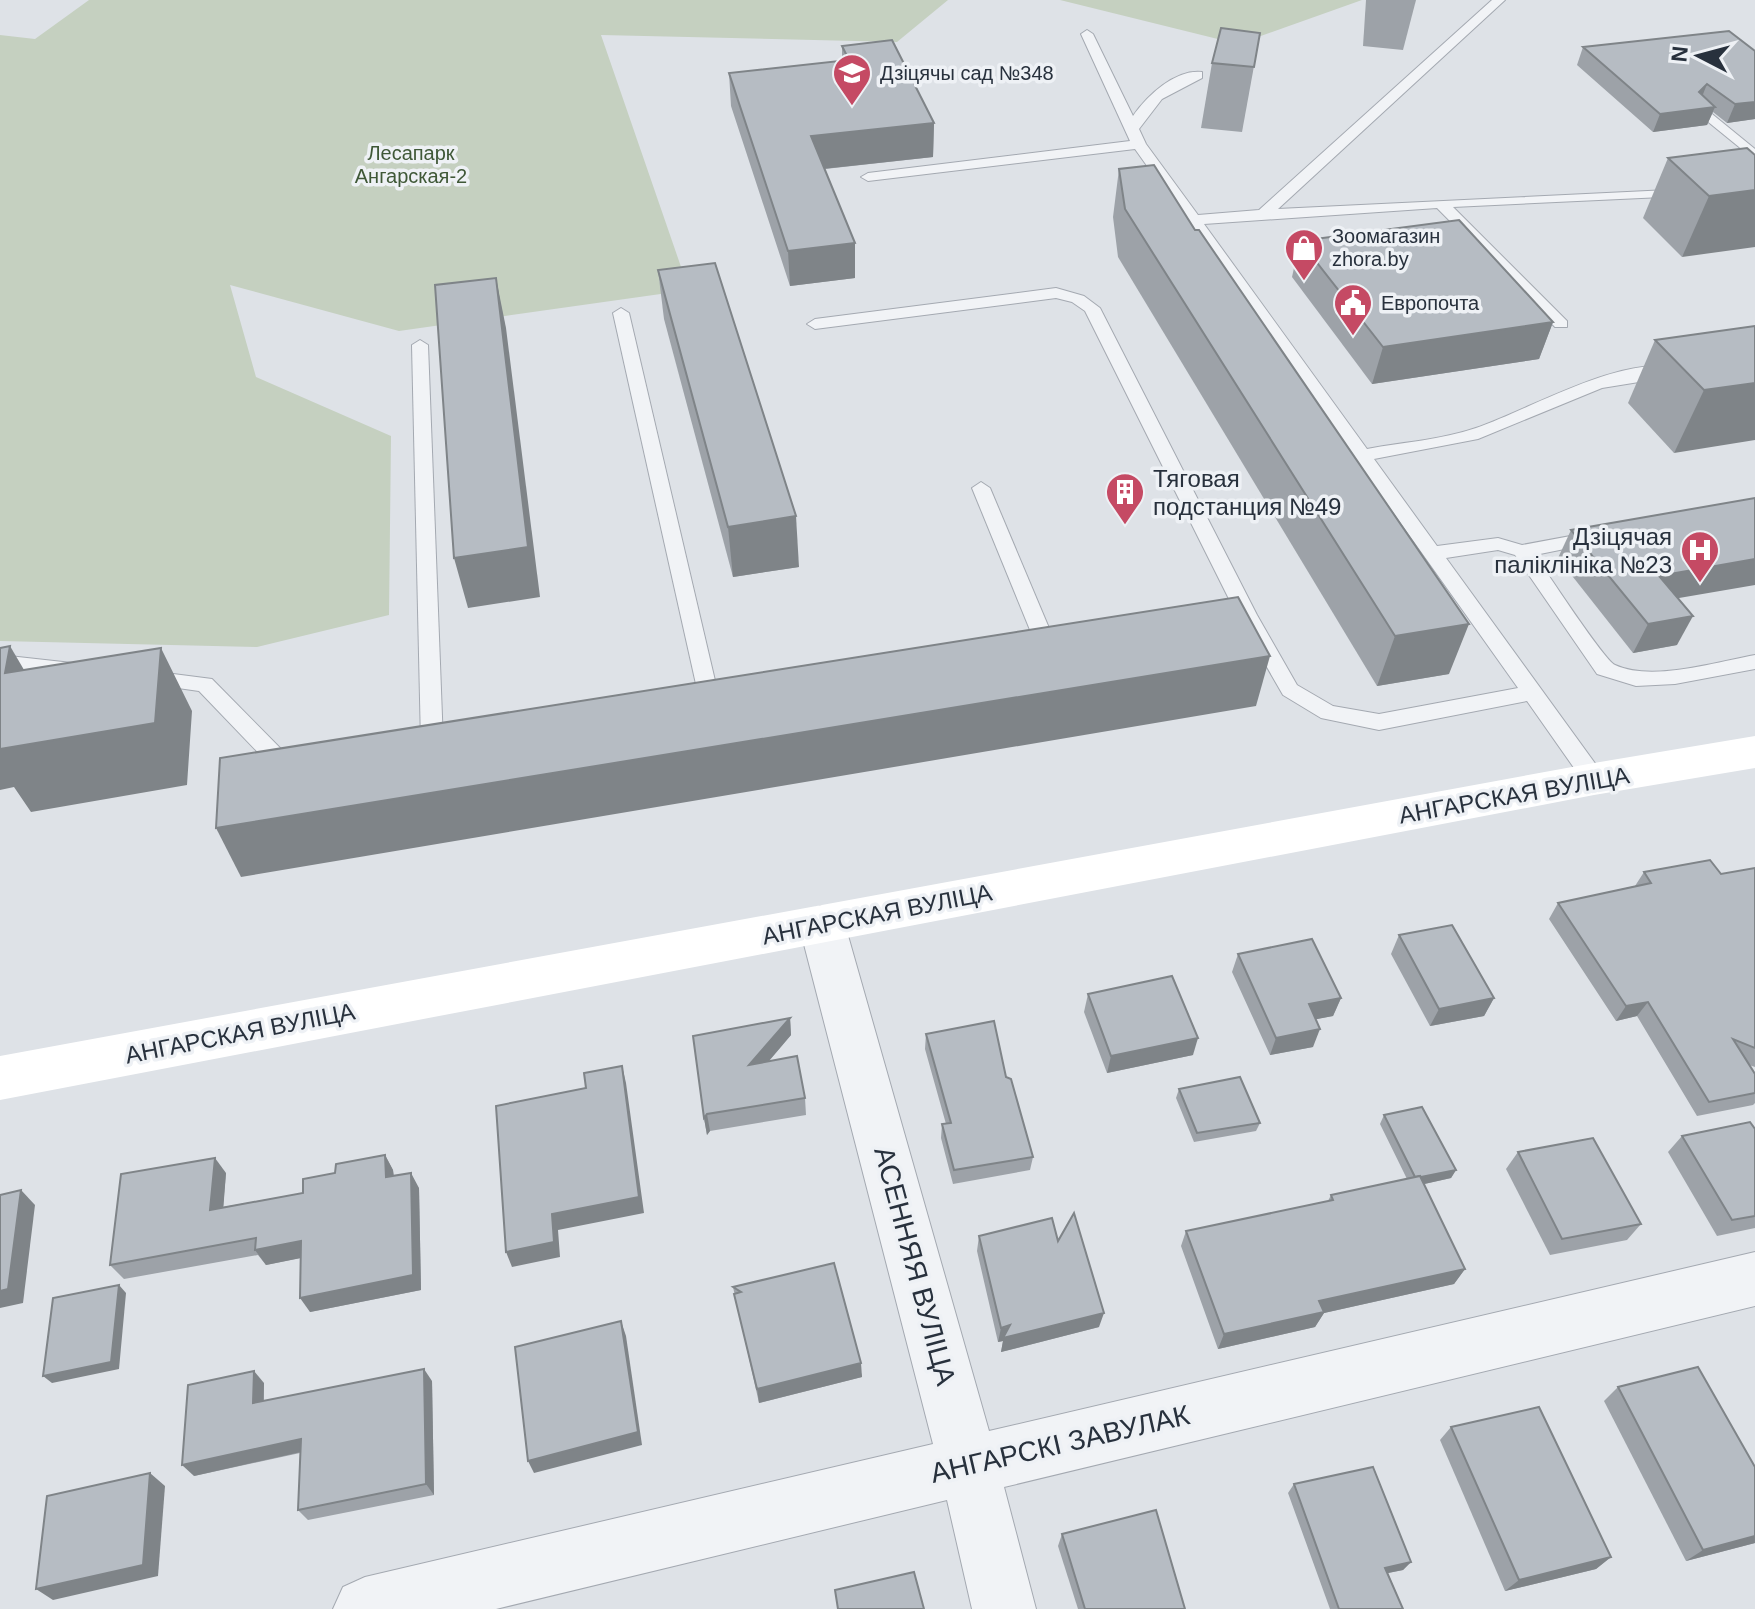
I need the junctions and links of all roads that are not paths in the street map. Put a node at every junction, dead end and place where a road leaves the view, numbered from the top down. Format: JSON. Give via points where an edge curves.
{"nodes":[{"id":1,"x":1499,"y":0,"type":"edge"},
{"id":2,"x":1087,"y":34,"type":"dead end"},
{"id":3,"x":1197,"y":75,"type":"dead end"},
{"id":4,"x":1701,"y":109,"type":"edge"},
{"id":5,"x":1135,"y":138,"type":"junction"},
{"id":6,"x":1755,"y":156,"type":"edge"},
{"id":7,"x":868,"y":177,"type":"dead end"},
{"id":8,"x":1695,"y":192,"type":"edge"},
{"id":9,"x":1441,"y":203,"type":"junction"},
{"id":10,"x":1264,"y":213,"type":"junction"},
{"id":11,"x":1194,"y":220,"type":"junction"},
{"id":12,"x":621,"y":313,"type":"dead end"},
{"id":13,"x":815,"y":324,"type":"dead end"},
{"id":14,"x":1561,"y":324,"type":"dead end"},
{"id":15,"x":420,"y":345,"type":"dead end"},
{"id":16,"x":1692,"y":371,"type":"edge"},
{"id":17,"x":1364,"y":455,"type":"junction"},
{"id":18,"x":981,"y":488,"type":"dead end"},
{"id":19,"x":1615,"y":534,"type":"edge"},
{"id":20,"x":1522,"y":551,"type":"junction"},
{"id":21,"x":1433,"y":553,"type":"junction"},
{"id":22,"x":1047,"y":647,"type":"edge"},
{"id":23,"x":0,"y":662,"type":"edge"},
{"id":24,"x":1755,"y":662,"type":"edge"},
{"id":25,"x":95,"y":672,"type":"edge"},
{"id":26,"x":126,"y":675,"type":"edge"},
{"id":27,"x":1531,"y":693,"type":"junction"},
{"id":28,"x":710,"y":702,"type":"edge"},
{"id":29,"x":433,"y":744,"type":"edge"},
{"id":30,"x":1755,"y":752,"type":"edge"},
{"id":31,"x":318,"y":764,"type":"edge"},
{"id":32,"x":1594,"y":779,"type":"junction"},
{"id":33,"x":822,"y":925,"type":"junction"},
{"id":34,"x":0,"y":1078,"type":"edge"},
{"id":35,"x":1755,"y":1279,"type":"edge"},
{"id":36,"x":969,"y":1466,"type":"junction"},
{"id":37,"x":365,"y":1609,"type":"edge"},
{"id":38,"x":1004,"y":1609,"type":"edge"}],
"edges":[{"from":1,"to":10,"type":"lane"},
{"from":2,"to":5,"type":"lane"},
{"from":3,"to":5,"type":"lane","via":[[1165,88],[1145,106]]},
{"from":4,"to":6,"type":"lane"},
{"from":5,"to":7,"type":"lane"},
{"from":5,"to":11,"type":"lane"},
{"from":8,"to":9,"type":"lane"},
{"from":9,"to":10,"type":"lane"},
{"from":9,"to":14,"type":"lane"},
{"from":10,"to":11,"type":"lane"},
{"from":11,"to":17,"type":"lane"},
{"from":12,"to":28,"type":"lane"},
{"from":13,"to":27,"type":"lane","via":[[1056,293],[1078,299],[1092,308],[1240,616],[1290,690],[1328,713],[1379,722]]},
{"from":15,"to":29,"type":"lane"},
{"from":16,"to":17,"type":"lane","via":[[1622,375],[1585,385],[1482,432]]},
{"from":17,"to":21,"type":"lane"},
{"from":18,"to":22,"type":"lane"},
{"from":19,"to":20,"type":"lane"},
{"from":20,"to":21,"type":"lane","via":[[1498,544]]},
{"from":20,"to":24,"type":"lane","via":[[1604,669],[1636,679]]},
{"from":21,"to":27,"type":"lane"},
{"from":23,"to":25,"type":"lane"},
{"from":26,"to":31,"type":"lane","via":[[205,684],[279,760]]},
{"from":27,"to":32,"type":"lane"},
{"from":30,"to":32,"type":"main road","name":"АНГАРСКАЯ ВУЛІЦА"},
{"from":32,"to":33,"type":"main road","name":"АНГАРСКАЯ ВУЛІЦА"},
{"from":33,"to":34,"type":"main road","name":"АНГАРСКАЯ ВУЛІЦА"},
{"from":33,"to":36,"type":"street","name":"АСЕННЯЯ ВУЛІЦА"},
{"from":35,"to":36,"type":"street","name":"АНГАРСКІ ЗАВУЛАК"},
{"from":36,"to":37,"type":"street","name":"АНГАРСКІ ЗАВУЛАК"},
{"from":36,"to":38,"type":"street","name":"АСЕННЯЯ ВУЛІЦА"}]}
